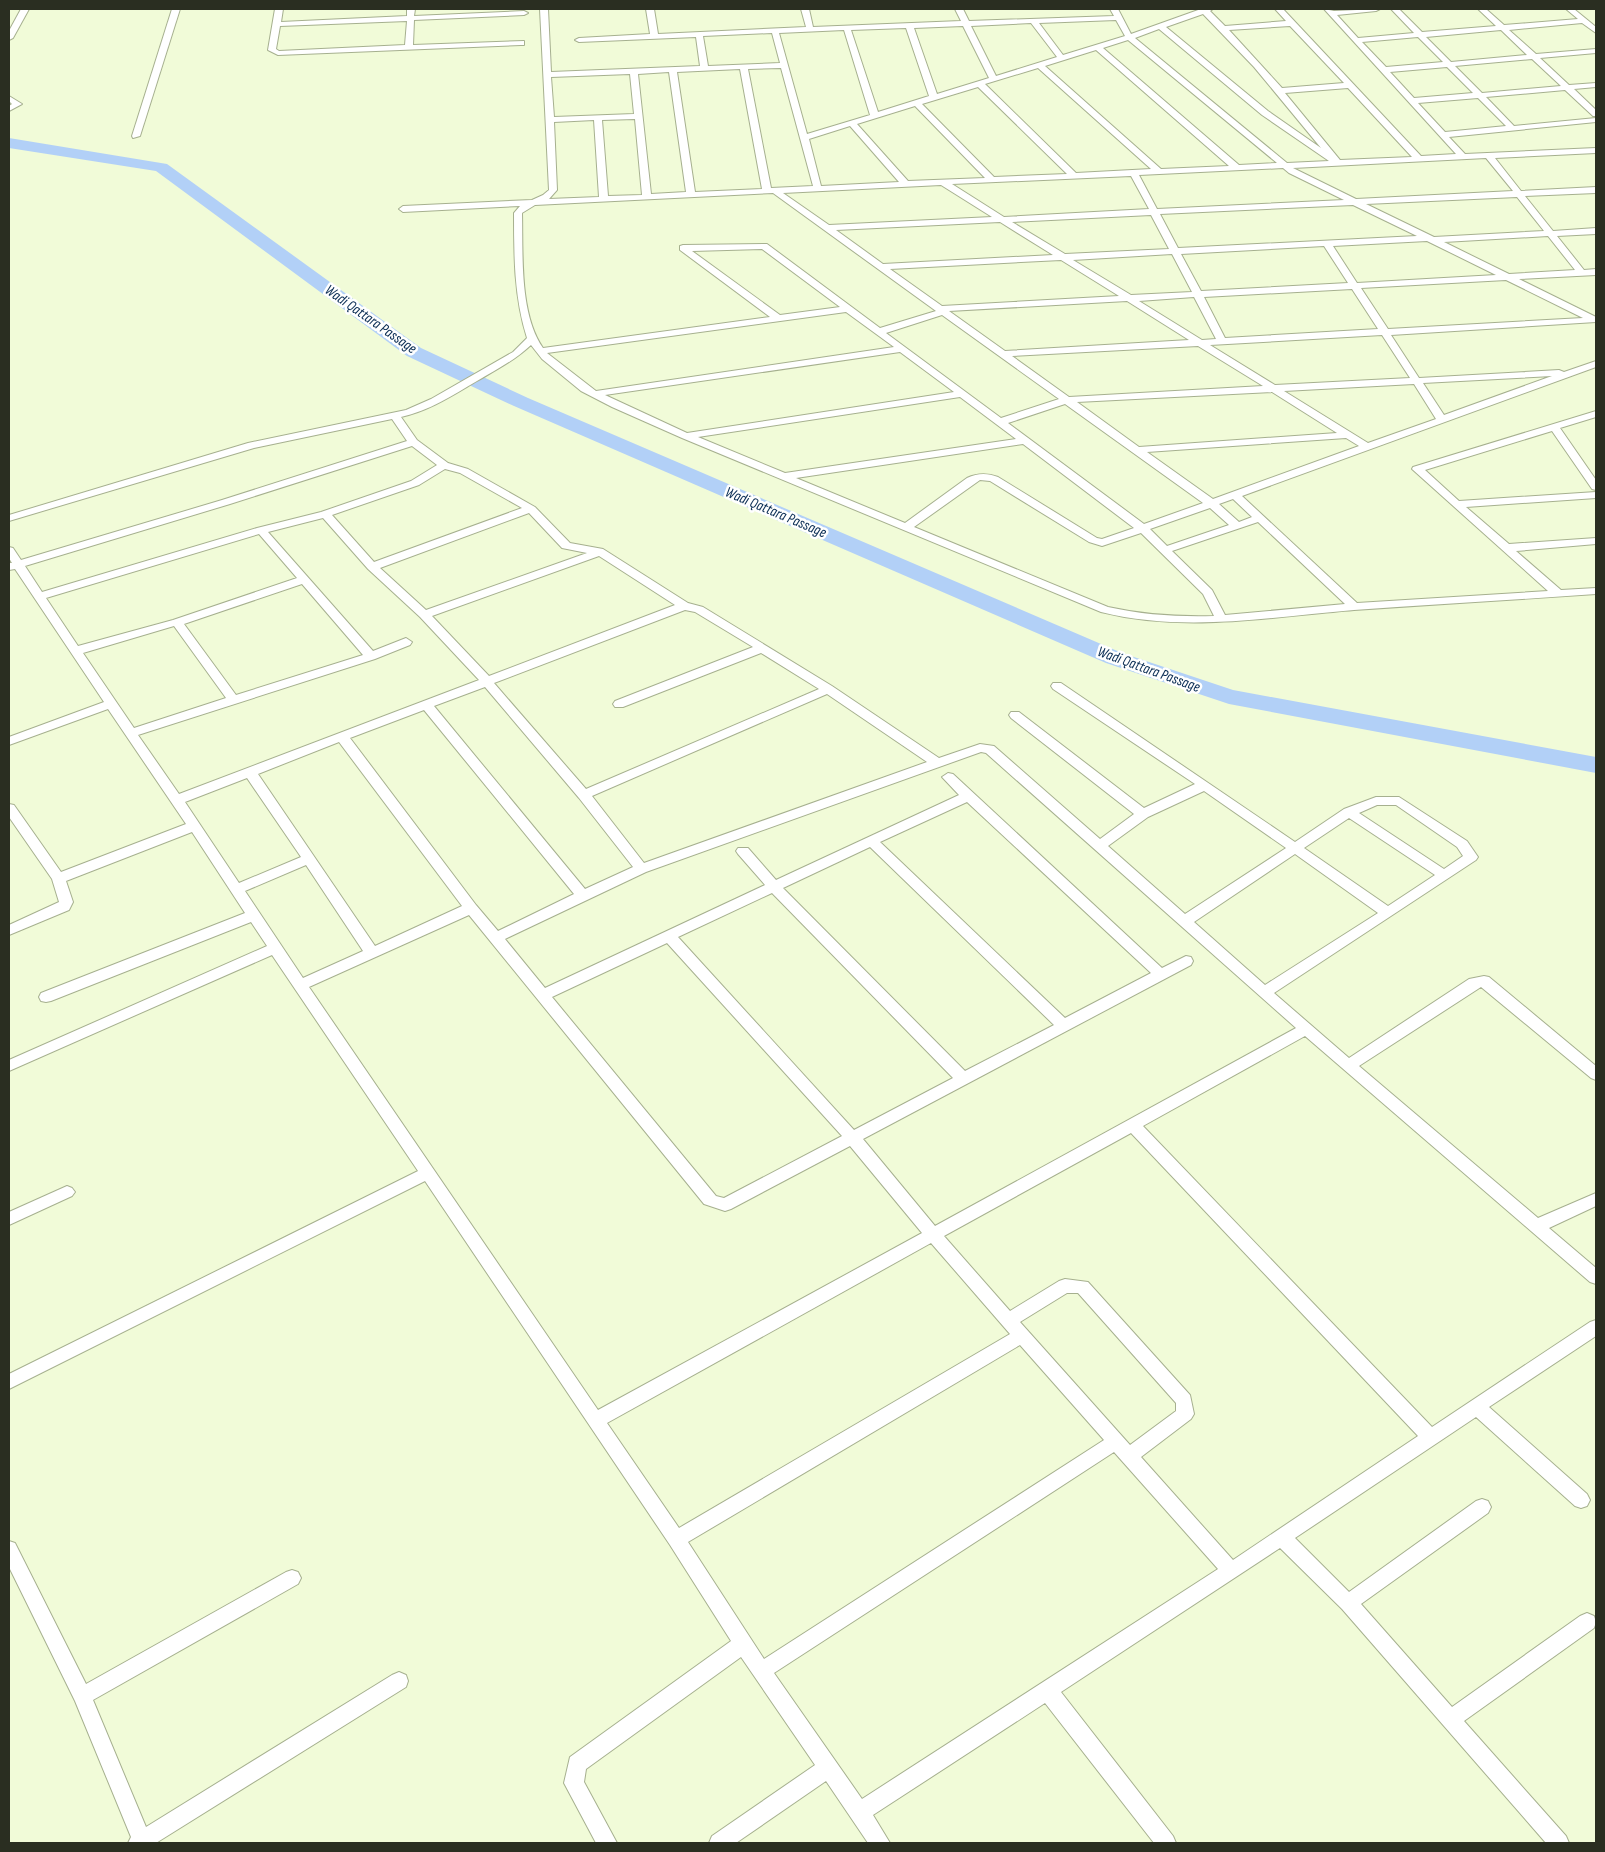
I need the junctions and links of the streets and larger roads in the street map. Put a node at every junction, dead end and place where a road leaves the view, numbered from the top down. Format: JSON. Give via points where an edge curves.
{"nodes":[{"id":1,"x":25,"y":9,"type":"edge"},
{"id":2,"x":176,"y":9,"type":"edge"},
{"id":3,"x":279,"y":9,"type":"edge"},
{"id":4,"x":411,"y":9,"type":"edge"},
{"id":5,"x":544,"y":9,"type":"edge"},
{"id":6,"x":650,"y":9,"type":"edge"},
{"id":7,"x":805,"y":9,"type":"edge"},
{"id":8,"x":959,"y":9,"type":"edge"},
{"id":9,"x":1114,"y":9,"type":"edge"},
{"id":10,"x":1279,"y":9,"type":"edge"},
{"id":11,"x":1376,"y":9,"type":"edge"},
{"id":12,"x":1395,"y":9,"type":"edge"},
{"id":13,"x":1482,"y":9,"type":"edge"},
{"id":14,"x":1570,"y":9,"type":"edge"},
{"id":15,"x":1207,"y":10,"type":"edge"},
{"id":16,"x":1330,"y":11,"type":"edge"},
{"id":17,"x":524,"y":13,"type":"dead end"},
{"id":18,"x":411,"y":18,"type":"junction"},
{"id":19,"x":1118,"y":18,"type":"junction"},
{"id":20,"x":1033,"y":20,"type":"junction"},
{"id":21,"x":1584,"y":21,"type":"junction"},
{"id":22,"x":965,"y":23,"type":"junction"},
{"id":23,"x":1294,"y":23,"type":"junction"},
{"id":24,"x":276,"y":24,"type":"junction"},
{"id":25,"x":909,"y":25,"type":"junction"},
{"id":26,"x":1160,"y":26,"type":"junction"},
{"id":27,"x":847,"y":28,"type":"junction"},
{"id":28,"x":1223,"y":28,"type":"junction"},
{"id":29,"x":1503,"y":28,"type":"junction"},
{"id":30,"x":810,"y":29,"type":"junction"},
{"id":31,"x":775,"y":31,"type":"junction"},
{"id":32,"x":1596,"y":31,"type":"edge"},
{"id":33,"x":699,"y":34,"type":"junction"},
{"id":34,"x":1420,"y":35,"type":"junction"},
{"id":35,"x":654,"y":36,"type":"junction"},
{"id":36,"x":1129,"y":37,"type":"junction"},
{"id":37,"x":9,"y":38,"type":"edge"},
{"id":38,"x":579,"y":40,"type":"dead end"},
{"id":39,"x":1357,"y":40,"type":"junction"},
{"id":40,"x":521,"y":43,"type":"dead end"},
{"id":41,"x":1096,"y":46,"type":"junction"},
{"id":42,"x":409,"y":49,"type":"junction"},
{"id":43,"x":1596,"y":51,"type":"edge"},
{"id":44,"x":1061,"y":57,"type":"junction"},
{"id":45,"x":1534,"y":57,"type":"junction"},
{"id":46,"x":1038,"y":64,"type":"junction"},
{"id":47,"x":1449,"y":64,"type":"junction"},
{"id":48,"x":784,"y":66,"type":"junction"},
{"id":49,"x":744,"y":67,"type":"junction"},
{"id":50,"x":704,"y":69,"type":"junction"},
{"id":51,"x":673,"y":70,"type":"junction"},
{"id":52,"x":1384,"y":70,"type":"junction"},
{"id":53,"x":634,"y":72,"type":"junction"},
{"id":54,"x":546,"y":76,"type":"junction"},
{"id":55,"x":993,"y":78,"type":"junction"},
{"id":56,"x":979,"y":83,"type":"junction"},
{"id":57,"x":1350,"y":85,"type":"junction"},
{"id":58,"x":1596,"y":85,"type":"edge"},
{"id":59,"x":1568,"y":88,"type":"junction"},
{"id":60,"x":1279,"y":91,"type":"junction"},
{"id":61,"x":1479,"y":95,"type":"junction"},
{"id":62,"x":9,"y":98,"type":"edge"},
{"id":63,"x":934,"y":98,"type":"junction"},
{"id":64,"x":1412,"y":101,"type":"junction"},
{"id":65,"x":916,"y":104,"type":"junction"},
{"id":66,"x":9,"y":110,"type":"edge"},
{"id":67,"x":1596,"y":114,"type":"edge"},
{"id":68,"x":639,"y":116,"type":"junction"},
{"id":69,"x":875,"y":116,"type":"junction"},
{"id":70,"x":598,"y":118,"type":"junction"},
{"id":71,"x":549,"y":120,"type":"junction"},
{"id":72,"x":1596,"y":120,"type":"edge"},
{"id":73,"x":852,"y":124,"type":"junction"},
{"id":74,"x":1512,"y":128,"type":"junction"},
{"id":75,"x":1444,"y":135,"type":"junction"},
{"id":76,"x":136,"y":136,"type":"dead end"},
{"id":77,"x":804,"y":138,"type":"junction"},
{"id":78,"x":1596,"y":150,"type":"edge"},
{"id":79,"x":1489,"y":156,"type":"junction"},
{"id":80,"x":1464,"y":157,"type":"junction"},
{"id":81,"x":1419,"y":159,"type":"junction"},
{"id":82,"x":1338,"y":163,"type":"junction"},
{"id":83,"x":1286,"y":166,"type":"junction"},
{"id":84,"x":1237,"y":168,"type":"junction"},
{"id":85,"x":1159,"y":172,"type":"junction"},
{"id":86,"x":1134,"y":173,"type":"junction"},
{"id":87,"x":1074,"y":176,"type":"junction"},
{"id":88,"x":992,"y":180,"type":"junction"},
{"id":89,"x":944,"y":183,"type":"junction"},
{"id":90,"x":906,"y":185,"type":"junction"},
{"id":91,"x":818,"y":189,"type":"junction"},
{"id":92,"x":1596,"y":190,"type":"edge"},
{"id":93,"x":771,"y":191,"type":"junction"},
{"id":94,"x":1520,"y":194,"type":"junction"},
{"id":95,"x":691,"y":195,"type":"junction"},
{"id":96,"x":647,"y":197,"type":"junction"},
{"id":97,"x":604,"y":199,"type":"junction"},
{"id":98,"x":534,"y":202,"type":"junction"},
{"id":99,"x":1356,"y":203,"type":"junction"},
{"id":100,"x":403,"y":208,"type":"dead end"},
{"id":101,"x":1154,"y":212,"type":"junction"},
{"id":102,"x":1003,"y":220,"type":"junction"},
{"id":103,"x":827,"y":228,"type":"junction"},
{"id":104,"x":1596,"y":231,"type":"edge"},
{"id":105,"x":1550,"y":234,"type":"junction"},
{"id":106,"x":1430,"y":239,"type":"junction"},
{"id":107,"x":1327,"y":243,"type":"junction"},
{"id":108,"x":1175,"y":252,"type":"junction"},
{"id":109,"x":1064,"y":258,"type":"junction"},
{"id":110,"x":880,"y":267,"type":"junction"},
{"id":111,"x":1596,"y":272,"type":"edge"},
{"id":112,"x":1582,"y":273,"type":"junction"},
{"id":113,"x":1507,"y":277,"type":"junction"},
{"id":114,"x":1354,"y":286,"type":"junction"},
{"id":115,"x":1197,"y":294,"type":"junction"},
{"id":116,"x":1130,"y":298,"type":"junction"},
{"id":117,"x":847,"y":309,"type":"junction"},
{"id":118,"x":941,"y":311,"type":"junction"},
{"id":119,"x":778,"y":318,"type":"junction"},
{"id":120,"x":1594,"y":318,"type":"edge"},
{"id":121,"x":1386,"y":331,"type":"junction"},
{"id":122,"x":878,"y":332,"type":"junction"},
{"id":123,"x":532,"y":339,"type":"junction"},
{"id":124,"x":1222,"y":341,"type":"junction"},
{"id":125,"x":1199,"y":342,"type":"junction"},
{"id":126,"x":902,"y":349,"type":"junction"},
{"id":127,"x":516,"y":354,"type":"junction"},
{"id":128,"x":543,"y":354,"type":"junction"},
{"id":129,"x":1001,"y":354,"type":"junction"},
{"id":130,"x":1596,"y":364,"type":"edge"},
{"id":131,"x":1575,"y":372,"type":"junction"},
{"id":132,"x":1416,"y":380,"type":"junction"},
{"id":133,"x":1273,"y":388,"type":"junction"},
{"id":134,"x":593,"y":394,"type":"junction"},
{"id":135,"x":962,"y":394,"type":"junction"},
{"id":136,"x":1066,"y":400,"type":"junction"},
{"id":137,"x":1596,"y":414,"type":"edge"},
{"id":138,"x":395,"y":416,"type":"junction"},
{"id":139,"x":1442,"y":420,"type":"junction"},
{"id":140,"x":1000,"y":422,"type":"junction"},
{"id":141,"x":1554,"y":427,"type":"junction"},
{"id":142,"x":1348,"y":435,"type":"junction"},
{"id":143,"x":686,"y":436,"type":"junction"},
{"id":144,"x":1025,"y":441,"type":"junction"},
{"id":145,"x":413,"y":442,"type":"junction"},
{"id":146,"x":1367,"y":447,"type":"junction"},
{"id":147,"x":1136,"y":450,"type":"junction"},
{"id":148,"x":444,"y":465,"type":"junction"},
{"id":149,"x":784,"y":476,"type":"junction"},
{"id":150,"x":1596,"y":487,"type":"edge"},
{"id":151,"x":1235,"y":495,"type":"junction"},
{"id":152,"x":1596,"y":495,"type":"edge"},
{"id":153,"x":1211,"y":503,"type":"junction"},
{"id":154,"x":1458,"y":504,"type":"junction"},
{"id":155,"x":531,"y":509,"type":"junction"},
{"id":156,"x":325,"y":514,"type":"junction"},
{"id":157,"x":9,"y":518,"type":"edge"},
{"id":158,"x":1260,"y":518,"type":"junction"},
{"id":159,"x":1237,"y":526,"type":"junction"},
{"id":160,"x":906,"y":527,"type":"junction"},
{"id":161,"x":1142,"y":528,"type":"junction"},
{"id":162,"x":261,"y":530,"type":"junction"},
{"id":163,"x":1596,"y":542,"type":"edge"},
{"id":164,"x":1506,"y":548,"type":"junction"},
{"id":165,"x":9,"y":550,"type":"edge"},
{"id":166,"x":1165,"y":550,"type":"junction"},
{"id":167,"x":599,"y":552,"type":"junction"},
{"id":168,"x":13,"y":566,"type":"edge"},
{"id":169,"x":372,"y":567,"type":"junction"},
{"id":170,"x":303,"y":580,"type":"junction"},
{"id":171,"x":1596,"y":591,"type":"edge"},
{"id":172,"x":1558,"y":593,"type":"junction"},
{"id":173,"x":39,"y":596,"type":"junction"},
{"id":174,"x":684,"y":606,"type":"junction"},
{"id":175,"x":1354,"y":607,"type":"junction"},
{"id":176,"x":424,"y":615,"type":"junction"},
{"id":177,"x":1221,"y":618,"type":"junction"},
{"id":178,"x":177,"y":622,"type":"junction"},
{"id":179,"x":406,"y":642,"type":"dead end"},
{"id":180,"x":762,"y":648,"type":"junction"},
{"id":181,"x":75,"y":651,"type":"junction"},
{"id":182,"x":372,"y":656,"type":"junction"},
{"id":183,"x":488,"y":682,"type":"junction"},
{"id":184,"x":1057,"y":686,"type":"dead end"},
{"id":185,"x":828,"y":689,"type":"junction"},
{"id":186,"x":233,"y":700,"type":"junction"},
{"id":187,"x":110,"y":704,"type":"junction"},
{"id":188,"x":619,"y":704,"type":"dead end"},
{"id":189,"x":427,"y":705,"type":"junction"},
{"id":190,"x":1015,"y":716,"type":"dead end"},
{"id":191,"x":130,"y":733,"type":"junction"},
{"id":192,"x":342,"y":737,"type":"junction"},
{"id":193,"x":9,"y":741,"type":"edge"},
{"id":194,"x":937,"y":763,"type":"junction"},
{"id":195,"x":250,"y":772,"type":"junction"},
{"id":196,"x":948,"y":777,"type":"dead end"},
{"id":197,"x":1204,"y":785,"type":"junction"},
{"id":198,"x":584,"y":794,"type":"junction"},
{"id":199,"x":968,"y":796,"type":"junction"},
{"id":200,"x":9,"y":798,"type":"edge"},
{"id":201,"x":177,"y":800,"type":"junction"},
{"id":202,"x":9,"y":808,"type":"edge"},
{"id":203,"x":1349,"y":812,"type":"junction"},
{"id":204,"x":1142,"y":814,"type":"junction"},
{"id":205,"x":194,"y":826,"type":"junction"},
{"id":206,"x":872,"y":841,"type":"junction"},
{"id":207,"x":1100,"y":845,"type":"junction"},
{"id":208,"x":1296,"y":849,"type":"junction"},
{"id":209,"x":743,"y":851,"type":"dead end"},
{"id":210,"x":309,"y":859,"type":"junction"},
{"id":211,"x":641,"y":869,"type":"junction"},
{"id":212,"x":1444,"y":875,"type":"junction"},
{"id":213,"x":59,"y":879,"type":"junction"},
{"id":214,"x":774,"y":887,"type":"junction"},
{"id":215,"x":236,"y":888,"type":"junction"},
{"id":216,"x":583,"y":894,"type":"junction"},
{"id":217,"x":471,"y":908,"type":"junction"},
{"id":218,"x":1388,"y":913,"type":"junction"},
{"id":219,"x":254,"y":915,"type":"junction"},
{"id":220,"x":1185,"y":921,"type":"junction"},
{"id":221,"x":9,"y":930,"type":"edge"},
{"id":222,"x":669,"y":936,"type":"junction"},
{"id":223,"x":496,"y":938,"type":"junction"},
{"id":224,"x":275,"y":948,"type":"junction"},
{"id":225,"x":372,"y":953,"type":"junction"},
{"id":226,"x":1186,"y":961,"type":"dead end"},
{"id":227,"x":1160,"y":974,"type":"junction"},
{"id":228,"x":301,"y":985,"type":"junction"},
{"id":229,"x":1265,"y":992,"type":"junction"},
{"id":230,"x":543,"y":995,"type":"junction"},
{"id":231,"x":46,"y":997,"type":"dead end"},
{"id":232,"x":1063,"y":1025,"type":"junction"},
{"id":233,"x":1306,"y":1029,"type":"junction"},
{"id":234,"x":1349,"y":1065,"type":"junction"},
{"id":235,"x":9,"y":1066,"type":"edge"},
{"id":236,"x":1596,"y":1074,"type":"edge"},
{"id":237,"x":963,"y":1079,"type":"junction"},
{"id":238,"x":1133,"y":1124,"type":"junction"},
{"id":239,"x":852,"y":1137,"type":"junction"},
{"id":240,"x":427,"y":1173,"type":"junction"},
{"id":241,"x":67,"y":1192,"type":"dead end"},
{"id":242,"x":1596,"y":1199,"type":"edge"},
{"id":243,"x":9,"y":1219,"type":"edge"},
{"id":244,"x":1537,"y":1226,"type":"junction"},
{"id":245,"x":933,"y":1235,"type":"junction"},
{"id":246,"x":1596,"y":1277,"type":"edge"},
{"id":247,"x":1009,"y":1320,"type":"junction"},
{"id":248,"x":1596,"y":1327,"type":"edge"},
{"id":249,"x":1022,"y":1335,"type":"junction"},
{"id":250,"x":9,"y":1382,"type":"edge"},
{"id":251,"x":1477,"y":1407,"type":"junction"},
{"id":252,"x":596,"y":1420,"type":"junction"},
{"id":253,"x":1431,"y":1438,"type":"junction"},
{"id":254,"x":1116,"y":1441,"type":"junction"},
{"id":255,"x":1129,"y":1456,"type":"junction"},
{"id":256,"x":1581,"y":1500,"type":"dead end"},
{"id":257,"x":1482,"y":1508,"type":"dead end"},
{"id":258,"x":1281,"y":1537,"type":"junction"},
{"id":259,"x":676,"y":1539,"type":"junction"},
{"id":260,"x":9,"y":1551,"type":"edge"},
{"id":261,"x":1231,"y":1570,"type":"junction"},
{"id":262,"x":292,"y":1578,"type":"dead end"},
{"id":263,"x":1348,"y":1602,"type":"junction"},
{"id":264,"x":1587,"y":1622,"type":"dead end"},
{"id":265,"x":743,"y":1644,"type":"junction"},
{"id":266,"x":761,"y":1672,"type":"junction"},
{"id":267,"x":399,"y":1681,"type":"dead end"},
{"id":268,"x":1047,"y":1690,"type":"junction"},
{"id":269,"x":82,"y":1696,"type":"junction"},
{"id":270,"x":1450,"y":1719,"type":"junction"},
{"id":271,"x":828,"y":1768,"type":"junction"},
{"id":272,"x":860,"y":1812,"type":"junction"},
{"id":273,"x":141,"y":1842,"type":"edge"},
{"id":274,"x":607,"y":1843,"type":"edge"},
{"id":275,"x":719,"y":1843,"type":"edge"},
{"id":276,"x":880,"y":1843,"type":"edge"},
{"id":277,"x":1166,"y":1843,"type":"edge"},
{"id":278,"x":1559,"y":1843,"type":"edge"}],
"edges":[{"from":1,"to":37,"type":"street"},
{"from":2,"to":76,"type":"street"},
{"from":3,"to":24,"type":"street"},
{"from":4,"to":18,"type":"street"},
{"from":5,"to":54,"type":"street"},
{"from":6,"to":35,"type":"street"},
{"from":7,"to":30,"type":"street"},
{"from":8,"to":22,"type":"street"},
{"from":9,"to":19,"type":"street"},
{"from":10,"to":23,"type":"street"},
{"from":11,"to":16,"type":"street"},
{"from":12,"to":34,"type":"street"},
{"from":13,"to":29,"type":"street"},
{"from":14,"to":21,"type":"street"},
{"from":15,"to":26,"type":"street"},
{"from":15,"to":28,"type":"street"},
{"from":16,"to":39,"type":"street"},
{"from":17,"to":18,"type":"street"},
{"from":18,"to":24,"type":"street"},
{"from":18,"to":42,"type":"street"},
{"from":19,"to":20,"type":"street"},
{"from":19,"to":36,"type":"street"},
{"from":20,"to":22,"type":"street"},
{"from":20,"to":44,"type":"street"},
{"from":21,"to":29,"type":"street"},
{"from":21,"to":32,"type":"street"},
{"from":22,"to":25,"type":"street"},
{"from":22,"to":55,"type":"street"},
{"from":23,"to":28,"type":"street"},
{"from":23,"to":57,"type":"street"},
{"from":24,"to":42,"type":"street","via":[[272,50],[278,53]]},
{"from":25,"to":27,"type":"street"},
{"from":25,"to":63,"type":"street"},
{"from":26,"to":36,"type":"street"},
{"from":26,"to":82,"type":"street","via":[[1265,113]]},
{"from":27,"to":30,"type":"street"},
{"from":27,"to":69,"type":"street"},
{"from":28,"to":60,"type":"street"},
{"from":29,"to":34,"type":"street"},
{"from":29,"to":45,"type":"street"},
{"from":30,"to":31,"type":"street"},
{"from":31,"to":33,"type":"street"},
{"from":31,"to":48,"type":"street"},
{"from":33,"to":35,"type":"street"},
{"from":33,"to":50,"type":"street"},
{"from":34,"to":39,"type":"street"},
{"from":34,"to":47,"type":"street"},
{"from":35,"to":38,"type":"street"},
{"from":36,"to":41,"type":"street"},
{"from":36,"to":83,"type":"street"},
{"from":39,"to":52,"type":"street"},
{"from":40,"to":42,"type":"street"},
{"from":41,"to":44,"type":"street"},
{"from":41,"to":84,"type":"street"},
{"from":43,"to":45,"type":"street"},
{"from":44,"to":46,"type":"street"},
{"from":45,"to":47,"type":"street"},
{"from":45,"to":59,"type":"street"},
{"from":46,"to":55,"type":"street"},
{"from":46,"to":85,"type":"street"},
{"from":47,"to":52,"type":"street"},
{"from":47,"to":61,"type":"street"},
{"from":48,"to":49,"type":"street"},
{"from":48,"to":77,"type":"street"},
{"from":49,"to":50,"type":"street"},
{"from":49,"to":93,"type":"street"},
{"from":50,"to":51,"type":"street"},
{"from":51,"to":53,"type":"street"},
{"from":51,"to":95,"type":"street"},
{"from":52,"to":64,"type":"street"},
{"from":53,"to":54,"type":"street"},
{"from":53,"to":68,"type":"street"},
{"from":54,"to":71,"type":"street"},
{"from":55,"to":56,"type":"street"},
{"from":56,"to":63,"type":"street"},
{"from":56,"to":87,"type":"street"},
{"from":57,"to":60,"type":"street"},
{"from":57,"to":81,"type":"street"},
{"from":58,"to":59,"type":"street"},
{"from":59,"to":61,"type":"street"},
{"from":59,"to":67,"type":"street"},
{"from":60,"to":82,"type":"street"},
{"from":61,"to":64,"type":"street"},
{"from":61,"to":74,"type":"street"},
{"from":62,"to":66,"type":"street","via":[[18,104]]},
{"from":63,"to":65,"type":"street"},
{"from":64,"to":75,"type":"street"},
{"from":65,"to":69,"type":"street"},
{"from":65,"to":88,"type":"street"},
{"from":68,"to":70,"type":"street"},
{"from":68,"to":96,"type":"street"},
{"from":69,"to":73,"type":"street"},
{"from":70,"to":71,"type":"street"},
{"from":70,"to":97,"type":"street"},
{"from":71,"to":98,"type":"street","via":[[553,190]]},
{"from":72,"to":74,"type":"street"},
{"from":73,"to":77,"type":"street"},
{"from":73,"to":90,"type":"street"},
{"from":74,"to":75,"type":"street"},
{"from":75,"to":80,"type":"street"},
{"from":77,"to":91,"type":"street"},
{"from":78,"to":79,"type":"street"},
{"from":79,"to":80,"type":"street"},
{"from":79,"to":94,"type":"street"},
{"from":80,"to":81,"type":"street"},
{"from":81,"to":82,"type":"street"},
{"from":82,"to":83,"type":"street"},
{"from":83,"to":84,"type":"street"},
{"from":83,"to":99,"type":"street","via":[[1292,172]]},
{"from":84,"to":85,"type":"street"},
{"from":85,"to":86,"type":"street"},
{"from":86,"to":87,"type":"street"},
{"from":86,"to":101,"type":"street"},
{"from":87,"to":88,"type":"street"},
{"from":88,"to":89,"type":"street"},
{"from":89,"to":90,"type":"street"},
{"from":89,"to":102,"type":"street"},
{"from":90,"to":91,"type":"street"},
{"from":91,"to":93,"type":"street"},
{"from":92,"to":94,"type":"street"},
{"from":93,"to":95,"type":"street"},
{"from":93,"to":103,"type":"street"},
{"from":94,"to":99,"type":"street"},
{"from":94,"to":105,"type":"street"},
{"from":95,"to":96,"type":"street"},
{"from":96,"to":97,"type":"street"},
{"from":97,"to":98,"type":"street"},
{"from":98,"to":100,"type":"street"},
{"from":98,"to":123,"type":"street","via":[[518,213],[524,313]]},
{"from":99,"to":101,"type":"street"},
{"from":99,"to":106,"type":"street"},
{"from":101,"to":102,"type":"street"},
{"from":101,"to":108,"type":"street"},
{"from":102,"to":103,"type":"street"},
{"from":102,"to":109,"type":"street"},
{"from":103,"to":110,"type":"street"},
{"from":104,"to":105,"type":"street"},
{"from":105,"to":106,"type":"street"},
{"from":105,"to":112,"type":"street"},
{"from":106,"to":107,"type":"street"},
{"from":106,"to":113,"type":"street"},
{"from":107,"to":108,"type":"street"},
{"from":107,"to":114,"type":"street"},
{"from":108,"to":109,"type":"street"},
{"from":108,"to":115,"type":"street"},
{"from":109,"to":110,"type":"street"},
{"from":109,"to":116,"type":"street"},
{"from":110,"to":118,"type":"street"},
{"from":111,"to":112,"type":"street"},
{"from":112,"to":113,"type":"street"},
{"from":113,"to":114,"type":"street"},
{"from":113,"to":120,"type":"street"},
{"from":114,"to":115,"type":"street"},
{"from":114,"to":121,"type":"street"},
{"from":115,"to":116,"type":"street"},
{"from":115,"to":124,"type":"street"},
{"from":116,"to":118,"type":"street"},
{"from":116,"to":125,"type":"street"},
{"from":117,"to":119,"type":"street"},
{"from":117,"to":119,"type":"street","via":[[764,246],[683,248]]},
{"from":117,"to":122,"type":"street"},
{"from":118,"to":122,"type":"street"},
{"from":118,"to":129,"type":"street"},
{"from":119,"to":128,"type":"street"},
{"from":120,"to":121,"type":"street"},
{"from":121,"to":124,"type":"street"},
{"from":121,"to":132,"type":"street"},
{"from":122,"to":126,"type":"street"},
{"from":123,"to":127,"type":"street"},
{"from":123,"to":128,"type":"street"},
{"from":124,"to":125,"type":"street"},
{"from":125,"to":129,"type":"street"},
{"from":125,"to":133,"type":"street"},
{"from":126,"to":134,"type":"street"},
{"from":126,"to":135,"type":"street"},
{"from":127,"to":128,"type":"street"},
{"from":127,"to":138,"type":"street","via":[[436,401]]},
{"from":128,"to":134,"type":"street"},
{"from":129,"to":136,"type":"street"},
{"from":130,"to":131,"type":"street"},
{"from":131,"to":132,"type":"street"},
{"from":131,"to":139,"type":"street"},
{"from":132,"to":133,"type":"street"},
{"from":132,"to":139,"type":"street"},
{"from":133,"to":136,"type":"street"},
{"from":133,"to":142,"type":"street"},
{"from":134,"to":143,"type":"street"},
{"from":135,"to":140,"type":"street"},
{"from":135,"to":143,"type":"street"},
{"from":136,"to":140,"type":"street"},
{"from":136,"to":147,"type":"street"},
{"from":137,"to":141,"type":"street"},
{"from":138,"to":145,"type":"street"},
{"from":138,"to":157,"type":"street","via":[[252,445]]},
{"from":139,"to":146,"type":"street"},
{"from":140,"to":144,"type":"street"},
{"from":141,"to":150,"type":"street"},
{"from":141,"to":154,"type":"street","via":[[1417,468]]},
{"from":142,"to":146,"type":"street"},
{"from":142,"to":147,"type":"street"},
{"from":143,"to":149,"type":"street"},
{"from":144,"to":149,"type":"street"},
{"from":144,"to":161,"type":"street"},
{"from":145,"to":148,"type":"street"},
{"from":145,"to":168,"type":"street"},
{"from":146,"to":151,"type":"street"},
{"from":147,"to":153,"type":"street"},
{"from":148,"to":155,"type":"street","via":[[464,471]]},
{"from":148,"to":156,"type":"street","via":[[415,483]]},
{"from":149,"to":160,"type":"street"},
{"from":151,"to":153,"type":"street"},
{"from":151,"to":158,"type":"street"},
{"from":152,"to":154,"type":"street"},
{"from":153,"to":159,"type":"street"},
{"from":153,"to":161,"type":"street"},
{"from":154,"to":164,"type":"street"},
{"from":155,"to":167,"type":"street","via":[[566,546]]},
{"from":155,"to":169,"type":"street"},
{"from":156,"to":162,"type":"street"},
{"from":156,"to":169,"type":"street"},
{"from":158,"to":159,"type":"street"},
{"from":158,"to":175,"type":"street"},
{"from":159,"to":166,"type":"street"},
{"from":160,"to":161,"type":"street","via":[[971,480],[987,477],[1102,543]]},
{"from":160,"to":177,"type":"street","via":[[1105,610],[1153,618]]},
{"from":161,"to":166,"type":"street"},
{"from":162,"to":170,"type":"street"},
{"from":162,"to":173,"type":"street"},
{"from":163,"to":164,"type":"street"},
{"from":164,"to":172,"type":"street"},
{"from":165,"to":168,"type":"street"},
{"from":166,"to":177,"type":"street","via":[[1208,592]]},
{"from":167,"to":174,"type":"street"},
{"from":167,"to":176,"type":"street"},
{"from":168,"to":173,"type":"street"},
{"from":169,"to":176,"type":"street"},
{"from":170,"to":178,"type":"street"},
{"from":170,"to":182,"type":"street"},
{"from":171,"to":172,"type":"street"},
{"from":172,"to":175,"type":"street"},
{"from":173,"to":181,"type":"street"},
{"from":174,"to":180,"type":"street","via":[[699,609]]},
{"from":174,"to":183,"type":"street"},
{"from":175,"to":177,"type":"street"},
{"from":176,"to":183,"type":"street"},
{"from":178,"to":181,"type":"street"},
{"from":178,"to":186,"type":"street"},
{"from":179,"to":182,"type":"street"},
{"from":180,"to":185,"type":"street"},
{"from":180,"to":188,"type":"street"},
{"from":181,"to":187,"type":"street"},
{"from":182,"to":186,"type":"street"},
{"from":183,"to":189,"type":"street"},
{"from":183,"to":198,"type":"street"},
{"from":184,"to":197,"type":"street"},
{"from":185,"to":194,"type":"street"},
{"from":185,"to":198,"type":"street"},
{"from":186,"to":191,"type":"street"},
{"from":187,"to":191,"type":"street"},
{"from":187,"to":193,"type":"street"},
{"from":189,"to":192,"type":"street"},
{"from":189,"to":216,"type":"street"},
{"from":190,"to":204,"type":"street"},
{"from":191,"to":201,"type":"street"},
{"from":192,"to":195,"type":"street"},
{"from":192,"to":217,"type":"street"},
{"from":194,"to":207,"type":"street","via":[[980,748],[990,749]]},
{"from":194,"to":211,"type":"street"},
{"from":195,"to":201,"type":"street"},
{"from":195,"to":210,"type":"street"},
{"from":196,"to":199,"type":"street"},
{"from":197,"to":204,"type":"street"},
{"from":197,"to":208,"type":"street"},
{"from":198,"to":211,"type":"street"},
{"from":199,"to":206,"type":"street"},
{"from":199,"to":227,"type":"street"},
{"from":200,"to":202,"type":"street"},
{"from":201,"to":205,"type":"street"},
{"from":202,"to":213,"type":"street"},
{"from":203,"to":208,"type":"street"},
{"from":203,"to":212,"type":"street"},
{"from":203,"to":212,"type":"street","via":[[1376,802],[1399,801],[1462,844],[1471,857]]},
{"from":204,"to":207,"type":"street"},
{"from":205,"to":213,"type":"street"},
{"from":205,"to":215,"type":"street"},
{"from":206,"to":214,"type":"street"},
{"from":206,"to":232,"type":"street"},
{"from":207,"to":220,"type":"street"},
{"from":208,"to":218,"type":"street"},
{"from":208,"to":220,"type":"street"},
{"from":209,"to":214,"type":"street"},
{"from":210,"to":215,"type":"street"},
{"from":210,"to":225,"type":"street"},
{"from":211,"to":216,"type":"street"},
{"from":212,"to":218,"type":"street"},
{"from":213,"to":221,"type":"street","via":[[66,902],[64,907]]},
{"from":214,"to":222,"type":"street"},
{"from":214,"to":237,"type":"street"},
{"from":215,"to":219,"type":"street"},
{"from":216,"to":223,"type":"street"},
{"from":217,"to":223,"type":"street"},
{"from":217,"to":225,"type":"street"},
{"from":218,"to":229,"type":"street"},
{"from":219,"to":224,"type":"street"},
{"from":219,"to":231,"type":"street"},
{"from":220,"to":229,"type":"street"},
{"from":222,"to":230,"type":"street"},
{"from":222,"to":239,"type":"street"},
{"from":223,"to":230,"type":"street"},
{"from":224,"to":228,"type":"street"},
{"from":224,"to":235,"type":"street"},
{"from":225,"to":228,"type":"street"},
{"from":226,"to":227,"type":"street"},
{"from":227,"to":232,"type":"street"},
{"from":228,"to":240,"type":"street"},
{"from":229,"to":233,"type":"street"},
{"from":230,"to":239,"type":"street","via":[[710,1200],[725,1205]]},
{"from":232,"to":237,"type":"street"},
{"from":233,"to":234,"type":"street"},
{"from":233,"to":238,"type":"street"},
{"from":234,"to":236,"type":"street","via":[[1474,983],[1484,981]]},
{"from":234,"to":244,"type":"street"},
{"from":237,"to":239,"type":"street"},
{"from":238,"to":245,"type":"street"},
{"from":238,"to":253,"type":"street"},
{"from":239,"to":245,"type":"street"},
{"from":240,"to":250,"type":"street"},
{"from":240,"to":252,"type":"street"},
{"from":241,"to":243,"type":"street"},
{"from":242,"to":244,"type":"street"},
{"from":244,"to":246,"type":"street"},
{"from":245,"to":247,"type":"street"},
{"from":245,"to":252,"type":"street"},
{"from":247,"to":249,"type":"street"},
{"from":247,"to":255,"type":"street","via":[[1065,1286],[1082,1287],[1184,1400],[1185,1414]]},
{"from":248,"to":251,"type":"street"},
{"from":249,"to":254,"type":"street"},
{"from":249,"to":259,"type":"street"},
{"from":251,"to":253,"type":"street"},
{"from":251,"to":256,"type":"street"},
{"from":252,"to":259,"type":"street"},
{"from":253,"to":258,"type":"street"},
{"from":254,"to":255,"type":"street"},
{"from":254,"to":266,"type":"street"},
{"from":255,"to":261,"type":"street"},
{"from":257,"to":263,"type":"street"},
{"from":258,"to":261,"type":"street"},
{"from":258,"to":263,"type":"street"},
{"from":259,"to":265,"type":"street"},
{"from":260,"to":269,"type":"street"},
{"from":261,"to":268,"type":"street"},
{"from":262,"to":269,"type":"street"},
{"from":263,"to":270,"type":"street"},
{"from":264,"to":270,"type":"street"},
{"from":265,"to":266,"type":"street"},
{"from":265,"to":274,"type":"street","via":[[577,1764],[574,1783]]},
{"from":266,"to":271,"type":"street"},
{"from":267,"to":273,"type":"street"},
{"from":268,"to":272,"type":"street"},
{"from":268,"to":277,"type":"street"},
{"from":269,"to":273,"type":"street"},
{"from":270,"to":278,"type":"street"},
{"from":271,"to":272,"type":"street"},
{"from":271,"to":275,"type":"street"},
{"from":272,"to":276,"type":"street"}]}
